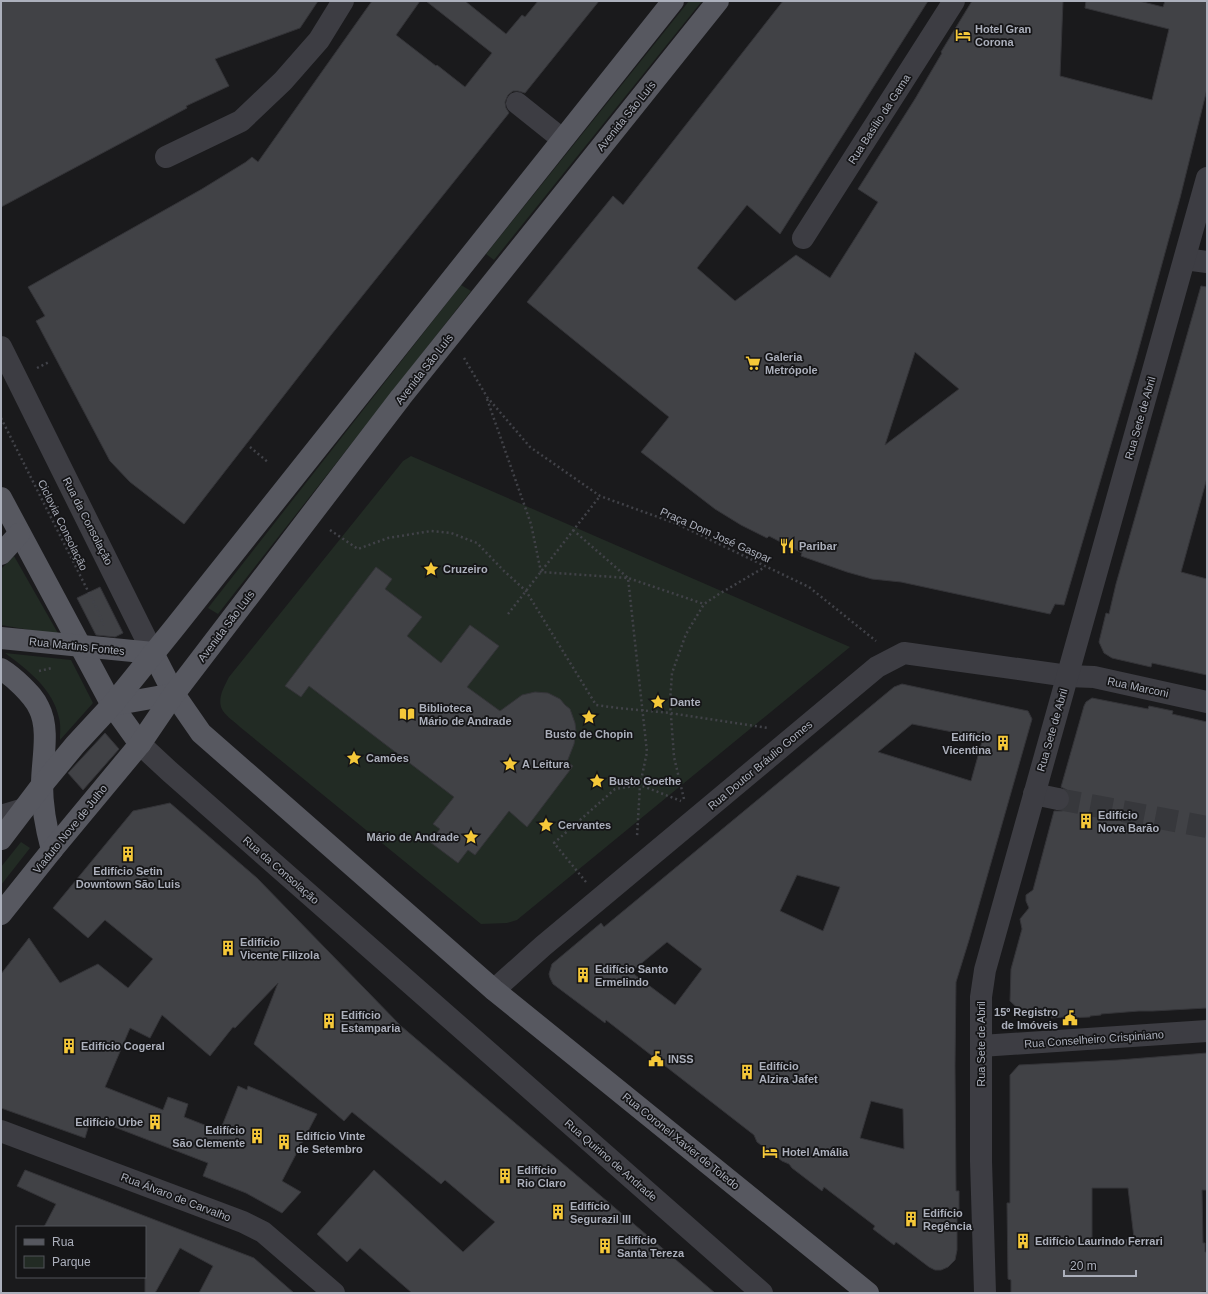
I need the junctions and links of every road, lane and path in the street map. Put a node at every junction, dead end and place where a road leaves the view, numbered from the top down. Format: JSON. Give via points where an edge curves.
{"nodes":[{"id":1,"x":343,"y":1,"type":"edge"},
{"id":2,"x":673,"y":1,"type":"edge"},
{"id":3,"x":718,"y":1,"type":"edge"},
{"id":4,"x":954,"y":1,"type":"edge"},
{"id":5,"x":517,"y":103,"type":"dead end"},
{"id":6,"x":562,"y":139,"type":"junction"},
{"id":7,"x":166,"y":157,"type":"dead end"},
{"id":8,"x":1207,"y":178,"type":"edge"},
{"id":9,"x":803,"y":238,"type":"dead end"},
{"id":10,"x":1185,"y":259,"type":"junction"},
{"id":11,"x":1207,"y":262,"type":"edge"},
{"id":12,"x":1,"y":347,"type":"edge"},
{"id":13,"x":464,"y":358,"type":"dead end"},
{"id":14,"x":487,"y":397,"type":"junction"},
{"id":15,"x":1,"y":418,"type":"edge"},
{"id":16,"x":250,"y":447,"type":"dead end"},
{"id":17,"x":269,"y":463,"type":"dead end"},
{"id":18,"x":600,"y":496,"type":"junction"},
{"id":19,"x":1,"y":498,"type":"edge"},
{"id":20,"x":328,"y":528,"type":"dead end"},
{"id":21,"x":573,"y":530,"type":"junction"},
{"id":22,"x":20,"y":534,"type":"junction"},
{"id":23,"x":1,"y":554,"type":"edge"},
{"id":24,"x":765,"y":566,"type":"junction"},
{"id":25,"x":541,"y":572,"type":"junction"},
{"id":26,"x":628,"y":578,"type":"junction"},
{"id":27,"x":526,"y":592,"type":"junction"},
{"id":28,"x":704,"y":604,"type":"junction"},
{"id":29,"x":508,"y":614,"type":"dead end"},
{"id":30,"x":104,"y":627,"type":"dead end"},
{"id":31,"x":1,"y":638,"type":"edge"},
{"id":32,"x":80,"y":646,"type":"junction"},
{"id":33,"x":154,"y":653,"type":"junction"},
{"id":34,"x":904,"y":653,"type":"junction"},
{"id":35,"x":1,"y":669,"type":"edge"},
{"id":36,"x":1068,"y":676,"type":"junction"},
{"id":37,"x":174,"y":694,"type":"junction"},
{"id":38,"x":1207,"y":702,"type":"edge"},
{"id":39,"x":112,"y":705,"type":"junction"},
{"id":40,"x":643,"y":711,"type":"junction"},
{"id":41,"x":670,"y":713,"type":"junction"},
{"id":42,"x":773,"y":729,"type":"dead end"},
{"id":43,"x":140,"y":744,"type":"junction"},
{"id":44,"x":42,"y":785,"type":"junction"},
{"id":45,"x":640,"y":786,"type":"junction"},
{"id":46,"x":1034,"y":794,"type":"junction"},
{"id":47,"x":1058,"y":799,"type":"tunnel mouth"},
{"id":48,"x":24,"y":809,"type":"junction"},
{"id":49,"x":1,"y":816,"type":"edge"},
{"id":50,"x":1,"y":839,"type":"edge"},
{"id":51,"x":637,"y":843,"type":"dead end"},
{"id":52,"x":52,"y":850,"type":"junction"},
{"id":53,"x":588,"y":885,"type":"dead end"},
{"id":54,"x":1,"y":914,"type":"edge"},
{"id":55,"x":494,"y":990,"type":"junction"},
{"id":56,"x":460,"y":1027,"type":"joint"},
{"id":57,"x":1207,"y":1032,"type":"edge"},
{"id":58,"x":981,"y":1046,"type":"junction"},
{"id":59,"x":1,"y":1131,"type":"edge"},
{"id":60,"x":334,"y":1293,"type":"edge"},
{"id":61,"x":762,"y":1293,"type":"edge"},
{"id":62,"x":868,"y":1293,"type":"edge"},
{"id":63,"x":985,"y":1293,"type":"edge"}],
"edges":[{"from":1,"to":7,"type":"street","via":[[319,40],[283,81],[240,121]]},
{"from":2,"to":6,"type":"main road"},
{"from":3,"to":37,"type":"main road","name":"Avenida São Luís","via":[[401,398]]},
{"from":4,"to":9,"type":"street","name":"Rua Basílio da Gama"},
{"from":5,"to":6,"type":"street"},
{"from":6,"to":33,"type":"main road"},
{"from":8,"to":10,"type":"street","name":"Rua Sete de Abril"},
{"from":10,"to":11,"type":"street"},
{"from":10,"to":36,"type":"street","name":"Rua Sete de Abril"},
{"from":12,"to":33,"type":"street","name":"Rua da Consolação"},
{"from":13,"to":14,"type":"path","name":"Praça Dom José Gaspar"},
{"from":14,"to":18,"type":"path","name":"Praça Dom José Gaspar","via":[[530,448]]},
{"from":14,"to":25,"type":"path","via":[[531,524]]},
{"from":15,"to":30,"type":"path","name":"Ciclovia Consolação"},
{"from":16,"to":17,"type":"path"},
{"from":18,"to":21,"type":"path"},
{"from":18,"to":24,"type":"path","name":"Praça Dom José Gaspar","via":[[677,524]]},
{"from":19,"to":22,"type":"main road","name":"Rua da Consolação"},
{"from":20,"to":27,"type":"path","via":[[358,549],[388,538],[431,531],[451,533],[477,543]]},
{"from":21,"to":25,"type":"path"},
{"from":21,"to":26,"type":"path"},
{"from":22,"to":23,"type":"main road"},
{"from":22,"to":32,"type":"main road","name":"Rua da Consolação"},
{"from":24,"to":28,"type":"path"},
{"from":24,"to":34,"type":"path","name":"Praça Dom José Gaspar","via":[[810,587],[877,642]]},
{"from":25,"to":26,"type":"path"},
{"from":25,"to":27,"type":"path"},
{"from":26,"to":28,"type":"path"},
{"from":26,"to":40,"type":"path"},
{"from":27,"to":29,"type":"path"},
{"from":27,"to":40,"type":"path","via":[[596,705]]},
{"from":28,"to":41,"type":"path","via":[[686,634],[672,673]]},
{"from":31,"to":32,"type":"main road","name":"Rua Martins Fontes"},
{"from":32,"to":33,"type":"main road","name":"Rua Martins Fontes"},
{"from":32,"to":39,"type":"main road","name":"Rua da Consolação"},
{"from":33,"to":37,"type":"main road","name":"Rua da Consolação"},
{"from":33,"to":39,"type":"main road"},
{"from":34,"to":36,"type":"street"},
{"from":34,"to":55,"type":"street","name":"Rua Doutor Bráulio Gomes","via":[[877,666]]},
{"from":35,"to":44,"type":"main road","via":[[32,696],[40,709],[45,740]]},
{"from":36,"to":38,"type":"street","name":"Rua Marconi","via":[[1094,677]]},
{"from":36,"to":46,"type":"street","name":"Rua Sete de Abril"},
{"from":37,"to":39,"type":"main road"},
{"from":37,"to":43,"type":"main road","name":"Avenida São Luís"},
{"from":37,"to":55,"type":"main road","name":"Rua da Consolação","via":[[202,733]]},
{"from":39,"to":43,"type":"main road","name":"Rua da Consolação"},
{"from":39,"to":44,"type":"main road"},
{"from":40,"to":41,"type":"path"},
{"from":40,"to":45,"type":"path","via":[[647,752]]},
{"from":41,"to":42,"type":"path"},
{"from":41,"to":45,"type":"path","via":[[674,757],[686,803]]},
{"from":43,"to":52,"type":"main road","name":"Viaduto Nove de Julho"},
{"from":43,"to":56,"type":"street","name":"Rua da Consolação"},
{"from":44,"to":48,"type":"main road"},
{"from":44,"to":52,"type":"main road","via":[[46,829]]},
{"from":45,"to":51,"type":"path"},
{"from":45,"to":53,"type":"path","via":[[615,789],[554,843]]},
{"from":46,"to":47,"type":"street"},
{"from":46,"to":58,"type":"street","name":"Rua Sete de Abril","via":[[985,970],[981,997]]},
{"from":48,"to":49,"type":"street"},
{"from":48,"to":50,"type":"main road"},
{"from":52,"to":54,"type":"main road","name":"Viaduto Nove de Julho"},
{"from":55,"to":62,"type":"main road","name":"Rua Coronel Xavier de Toledo"},
{"from":56,"to":61,"type":"street","name":"Rua Quirino de Andrade"},
{"from":57,"to":58,"type":"street","name":"Rua Conselheiro Crispiniano"},
{"from":58,"to":63,"type":"street","name":"Rua Sete de Abril"},
{"from":59,"to":60,"type":"street","name":"Rua Álvaro de Carvalho","via":[[243,1222],[263,1232]]}]}
